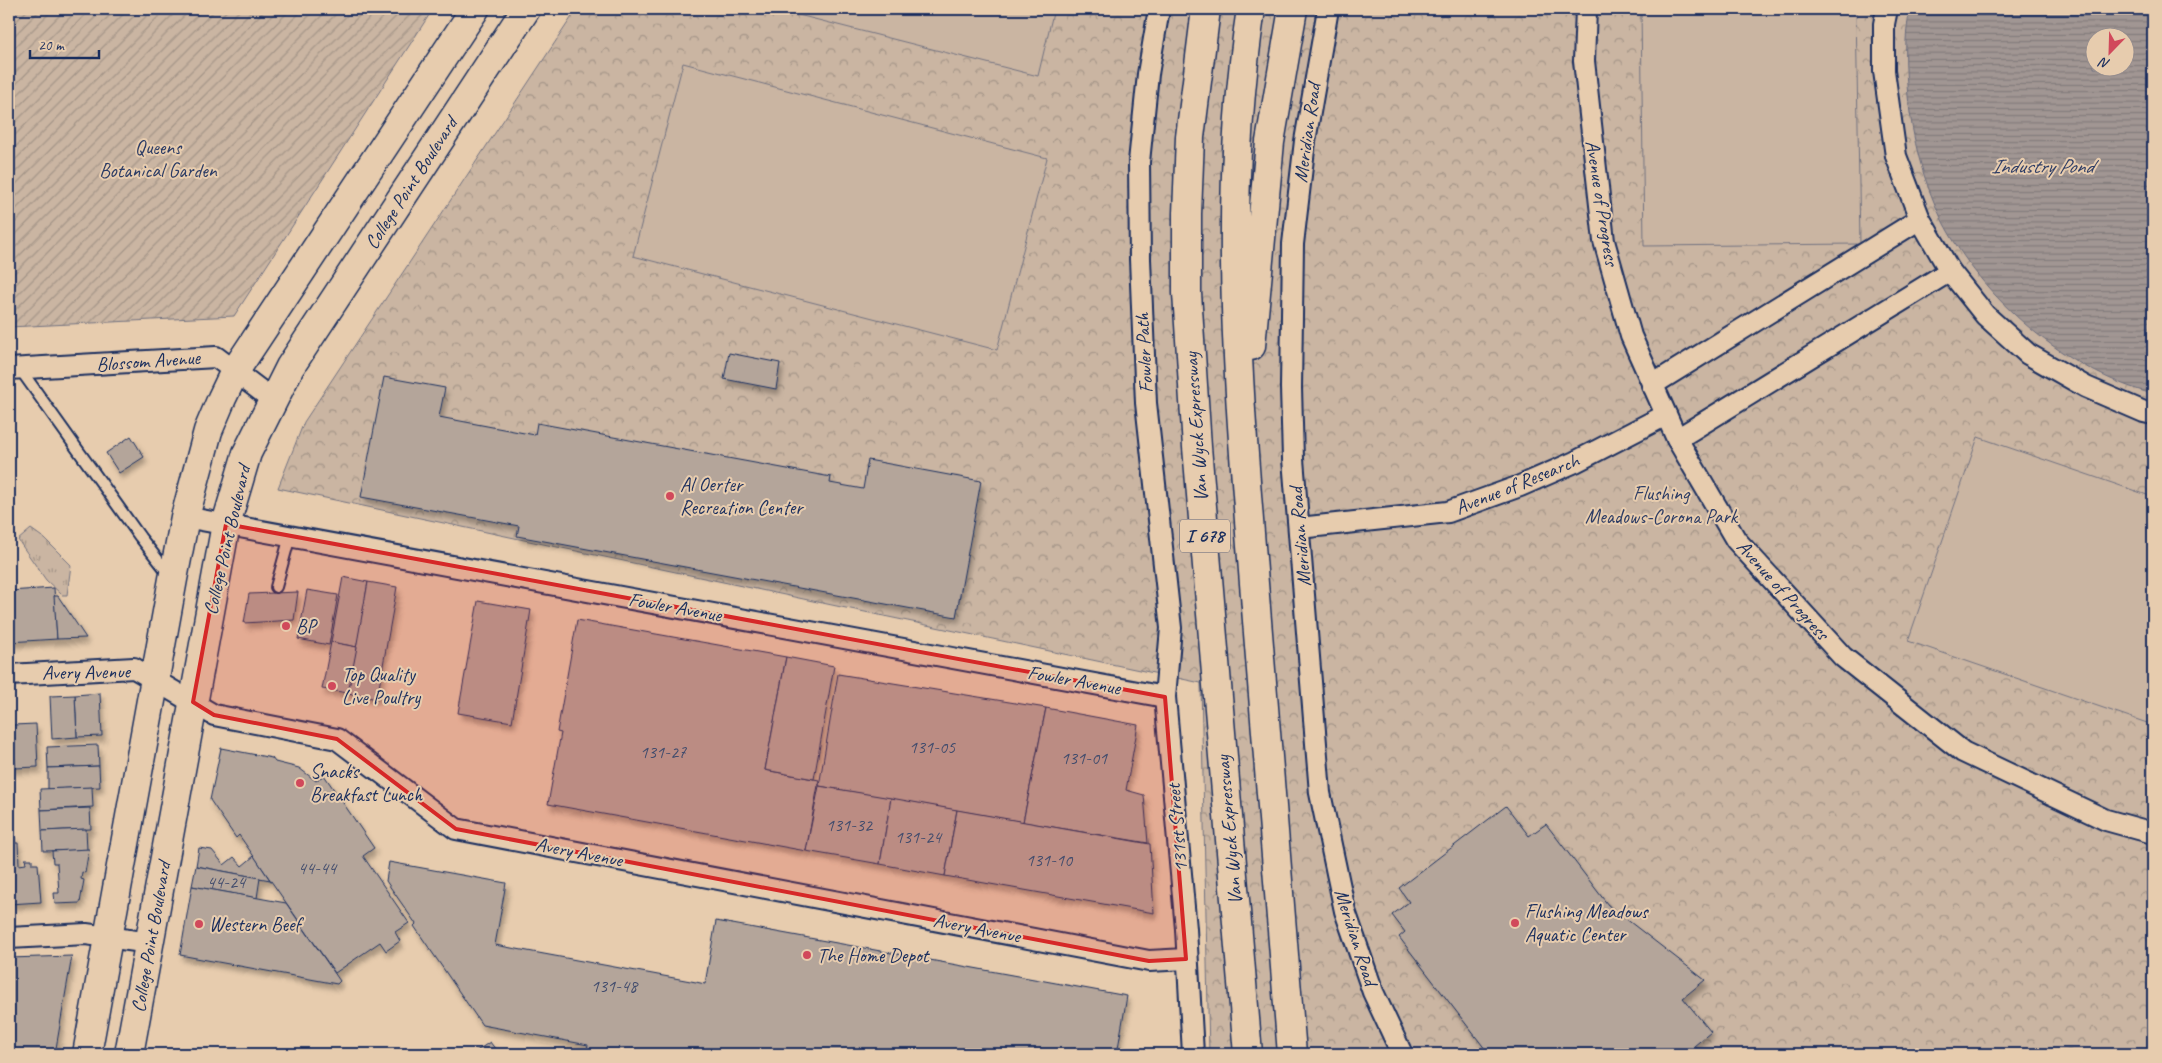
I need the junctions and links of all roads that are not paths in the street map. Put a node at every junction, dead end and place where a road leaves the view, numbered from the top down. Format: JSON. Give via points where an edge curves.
{"nodes":[{"id":1,"x":475,"y":9,"type":"edge"},
{"id":2,"x":526,"y":9,"type":"edge"},
{"id":3,"x":1159,"y":9,"type":"edge"},
{"id":4,"x":1251,"y":9,"type":"edge"},
{"id":5,"x":1293,"y":9,"type":"edge"},
{"id":6,"x":1328,"y":9,"type":"edge"},
{"id":7,"x":1586,"y":9,"type":"edge"},
{"id":8,"x":1887,"y":9,"type":"edge"},
{"id":9,"x":1205,"y":12,"type":"edge"},
{"id":10,"x":1920,"y":219,"type":"junction"},
{"id":11,"x":1950,"y":271,"type":"junction"},
{"id":12,"x":14,"y":369,"type":"edge"},
{"id":13,"x":235,"y":371,"type":"junction"},
{"id":14,"x":1652,"y":385,"type":"junction"},
{"id":15,"x":273,"y":400,"type":"junction"},
{"id":16,"x":2153,"y":414,"type":"edge"},
{"id":17,"x":1666,"y":415,"type":"junction"},
{"id":18,"x":1677,"y":439,"type":"junction"},
{"id":19,"x":1243,"y":445,"type":"junction"},
{"id":20,"x":185,"y":517,"type":"junction"},
{"id":21,"x":226,"y":524,"type":"junction"},
{"id":22,"x":1299,"y":528,"type":"junction"},
{"id":23,"x":290,"y":536,"type":"junction"},
{"id":24,"x":173,"y":579,"type":"junction"},
{"id":25,"x":276,"y":587,"type":"dead end"},
{"id":26,"x":9,"y":675,"type":"edge"},
{"id":27,"x":154,"y":680,"type":"junction"},
{"id":28,"x":1165,"y":697,"type":"junction"},
{"id":29,"x":193,"y":702,"type":"junction"},
{"id":30,"x":2153,"y":833,"type":"edge"},
{"id":31,"x":107,"y":937,"type":"junction"},
{"id":32,"x":9,"y":938,"type":"edge"},
{"id":33,"x":150,"y":943,"type":"junction"},
{"id":34,"x":1186,"y":959,"type":"junction"},
{"id":35,"x":87,"y":1054,"type":"edge"},
{"id":36,"x":130,"y":1054,"type":"edge"},
{"id":37,"x":1193,"y":1054,"type":"edge"},
{"id":38,"x":1248,"y":1054,"type":"edge"},
{"id":39,"x":1292,"y":1054,"type":"edge"},
{"id":40,"x":1402,"y":1054,"type":"edge"}],
"edges":[{"from":1,"to":13,"type":"main road"},
{"from":2,"to":15,"type":"main road","name":"College Point Boulevard","via":[[290,367]]},
{"from":3,"to":28,"type":"street","name":"Fowler Path","via":[[1139,162],[1146,403],[1171,628]]},
{"from":4,"to":19,"type":"main road","number":"I 678","via":[[1240,100],[1234,207],[1234,291]]},
{"from":5,"to":19,"type":"main road","via":[[1266,178]]},
{"from":6,"to":22,"type":"street","name":"Meridian Road","via":[[1304,141],[1293,244],[1291,388]]},
{"from":7,"to":14,"type":"street","name":"Avenue of Progress","via":[[1584,61],[1604,241],[1631,336]]},
{"from":8,"to":10,"type":"street","via":[[1884,71],[1896,156]]},
{"from":9,"to":38,"type":"main road","name":"Van Wyck Expressway","number":"I 678","via":[[1190,137],[1187,293]]},
{"from":10,"to":11,"type":"street"},
{"from":10,"to":14,"type":"street"},
{"from":11,"to":16,"type":"street","via":[[1985,315],[2028,354],[2086,388]]},
{"from":11,"to":18,"type":"street"},
{"from":12,"to":13,"type":"street","name":"Blossom Avenue","via":[[216,357]]},
{"from":12,"to":24,"type":"lane"},
{"from":13,"to":15,"type":"street","name":"Blossom Avenue"},
{"from":13,"to":20,"type":"main road","via":[[208,432]]},
{"from":14,"to":17,"type":"street","name":"Avenue of Progress"},
{"from":15,"to":21,"type":"main road","name":"College Point Boulevard","via":[[247,453]]},
{"from":17,"to":18,"type":"street","name":"Avenue of Progress"},
{"from":17,"to":22,"type":"street","name":"Avenue of Research","via":[[1575,462],[1448,512]]},
{"from":18,"to":30,"type":"street","name":"Avenue of Progress","via":[[1736,540],[1843,657],[1963,752],[2106,820]]},
{"from":19,"to":39,"type":"main road","number":"I 678"},
{"from":20,"to":21,"type":"street","name":"Fowler Avenue"},
{"from":20,"to":24,"type":"main road"},
{"from":21,"to":23,"type":"street","name":"Fowler Avenue"},
{"from":21,"to":29,"type":"main road","name":"College Point Boulevard"},
{"from":22,"to":40,"type":"street","name":"Meridian Road","via":[[1320,792],[1345,911],[1373,992]]},
{"from":23,"to":25,"type":"lane"},
{"from":23,"to":28,"type":"street","name":"Fowler Avenue"},
{"from":24,"to":27,"type":"main road"},
{"from":26,"to":27,"type":"street","name":"Avery Avenue","via":[[134,668]]},
{"from":27,"to":29,"type":"street","name":"Avery Avenue"},
{"from":27,"to":31,"type":"main road"},
{"from":28,"to":34,"type":"street","name":"131st Street"},
{"from":29,"to":33,"type":"main road","name":"College Point Boulevard"},
{"from":29,"to":34,"type":"street","name":"Avery Avenue","via":[[214,715],[337,739],[456,829],[1148,961]]},
{"from":31,"to":32,"type":"street","via":[[86,934]]},
{"from":31,"to":33,"type":"street"},
{"from":31,"to":35,"type":"main road"},
{"from":33,"to":36,"type":"main road","name":"College Point Boulevard"},
{"from":34,"to":37,"type":"street","name":"131st Street"}]}
